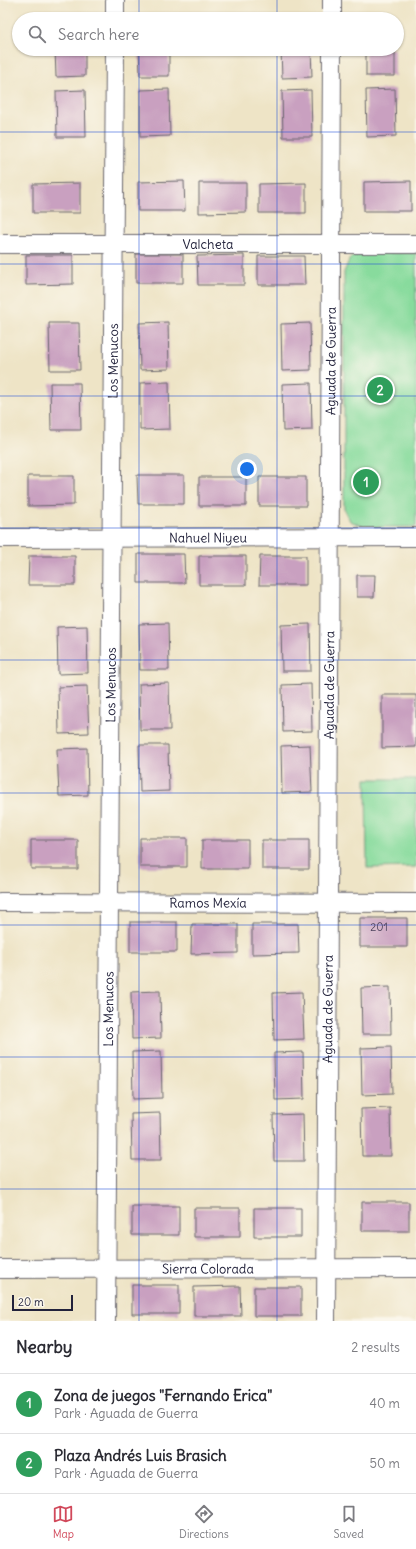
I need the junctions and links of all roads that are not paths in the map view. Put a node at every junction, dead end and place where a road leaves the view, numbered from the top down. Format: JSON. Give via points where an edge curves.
{"nodes":[{"id":1,"x":115,"y":0,"type":"edge"},
{"id":2,"x":332,"y":0,"type":"edge"},
{"id":3,"x":115,"y":12,"type":"edge"},
{"id":4,"x":332,"y":12,"type":"edge"},
{"id":5,"x":115,"y":56,"type":"edge"},
{"id":6,"x":332,"y":56,"type":"edge"},
{"id":7,"x":0,"y":244,"type":"edge"},
{"id":8,"x":114,"y":244,"type":"junction"},
{"id":9,"x":331,"y":244,"type":"junction"},
{"id":10,"x":416,"y":244,"type":"edge"},
{"id":11,"x":330,"y":537,"type":"junction"},
{"id":12,"x":416,"y":537,"type":"edge"},
{"id":13,"x":0,"y":538,"type":"edge"},
{"id":14,"x":111,"y":538,"type":"junction"},
{"id":15,"x":0,"y":902,"type":"edge"},
{"id":16,"x":109,"y":902,"type":"junction"},
{"id":17,"x":328,"y":903,"type":"junction"},
{"id":18,"x":416,"y":903,"type":"edge"},
{"id":19,"x":327,"y":1268,"type":"junction"},
{"id":20,"x":416,"y":1268,"type":"edge"},
{"id":21,"x":0,"y":1269,"type":"edge"},
{"id":22,"x":106,"y":1269,"type":"junction"},
{"id":23,"x":106,"y":1321,"type":"edge"},
{"id":24,"x":326,"y":1321,"type":"edge"}],
"edges":[{"from":1,"to":3,"type":"street"},
{"from":2,"to":4,"type":"street"},
{"from":5,"to":8,"type":"street","name":"Los Menucos"},
{"from":6,"to":9,"type":"street","name":"Aguada de Guerra"},
{"from":7,"to":8,"type":"street","name":"Valcheta"},
{"from":8,"to":9,"type":"street","name":"Valcheta"},
{"from":8,"to":14,"type":"street","name":"Los Menucos"},
{"from":9,"to":10,"type":"street","name":"Valcheta"},
{"from":9,"to":11,"type":"street","name":"Aguada de Guerra"},
{"from":11,"to":12,"type":"street","name":"Nahuel Niyeu"},
{"from":11,"to":14,"type":"street","name":"Nahuel Niyeu"},
{"from":11,"to":17,"type":"street","name":"Aguada de Guerra"},
{"from":13,"to":14,"type":"street","name":"Nahuel Niyeu"},
{"from":14,"to":16,"type":"street","name":"Los Menucos"},
{"from":15,"to":16,"type":"street","name":"Ramos Mexía"},
{"from":16,"to":17,"type":"street","name":"Ramos Mexía"},
{"from":16,"to":22,"type":"street","name":"Los Menucos"},
{"from":17,"to":18,"type":"street","name":"Ramos Mexía"},
{"from":17,"to":19,"type":"street","name":"Aguada de Guerra"},
{"from":19,"to":20,"type":"street","name":"Sierra Colorada"},
{"from":19,"to":22,"type":"street","name":"Sierra Colorada"},
{"from":19,"to":24,"type":"street","name":"Aguada de Guerra"},
{"from":21,"to":22,"type":"street","name":"Sierra Colorada"},
{"from":22,"to":23,"type":"street","name":"Los Menucos"}]}
